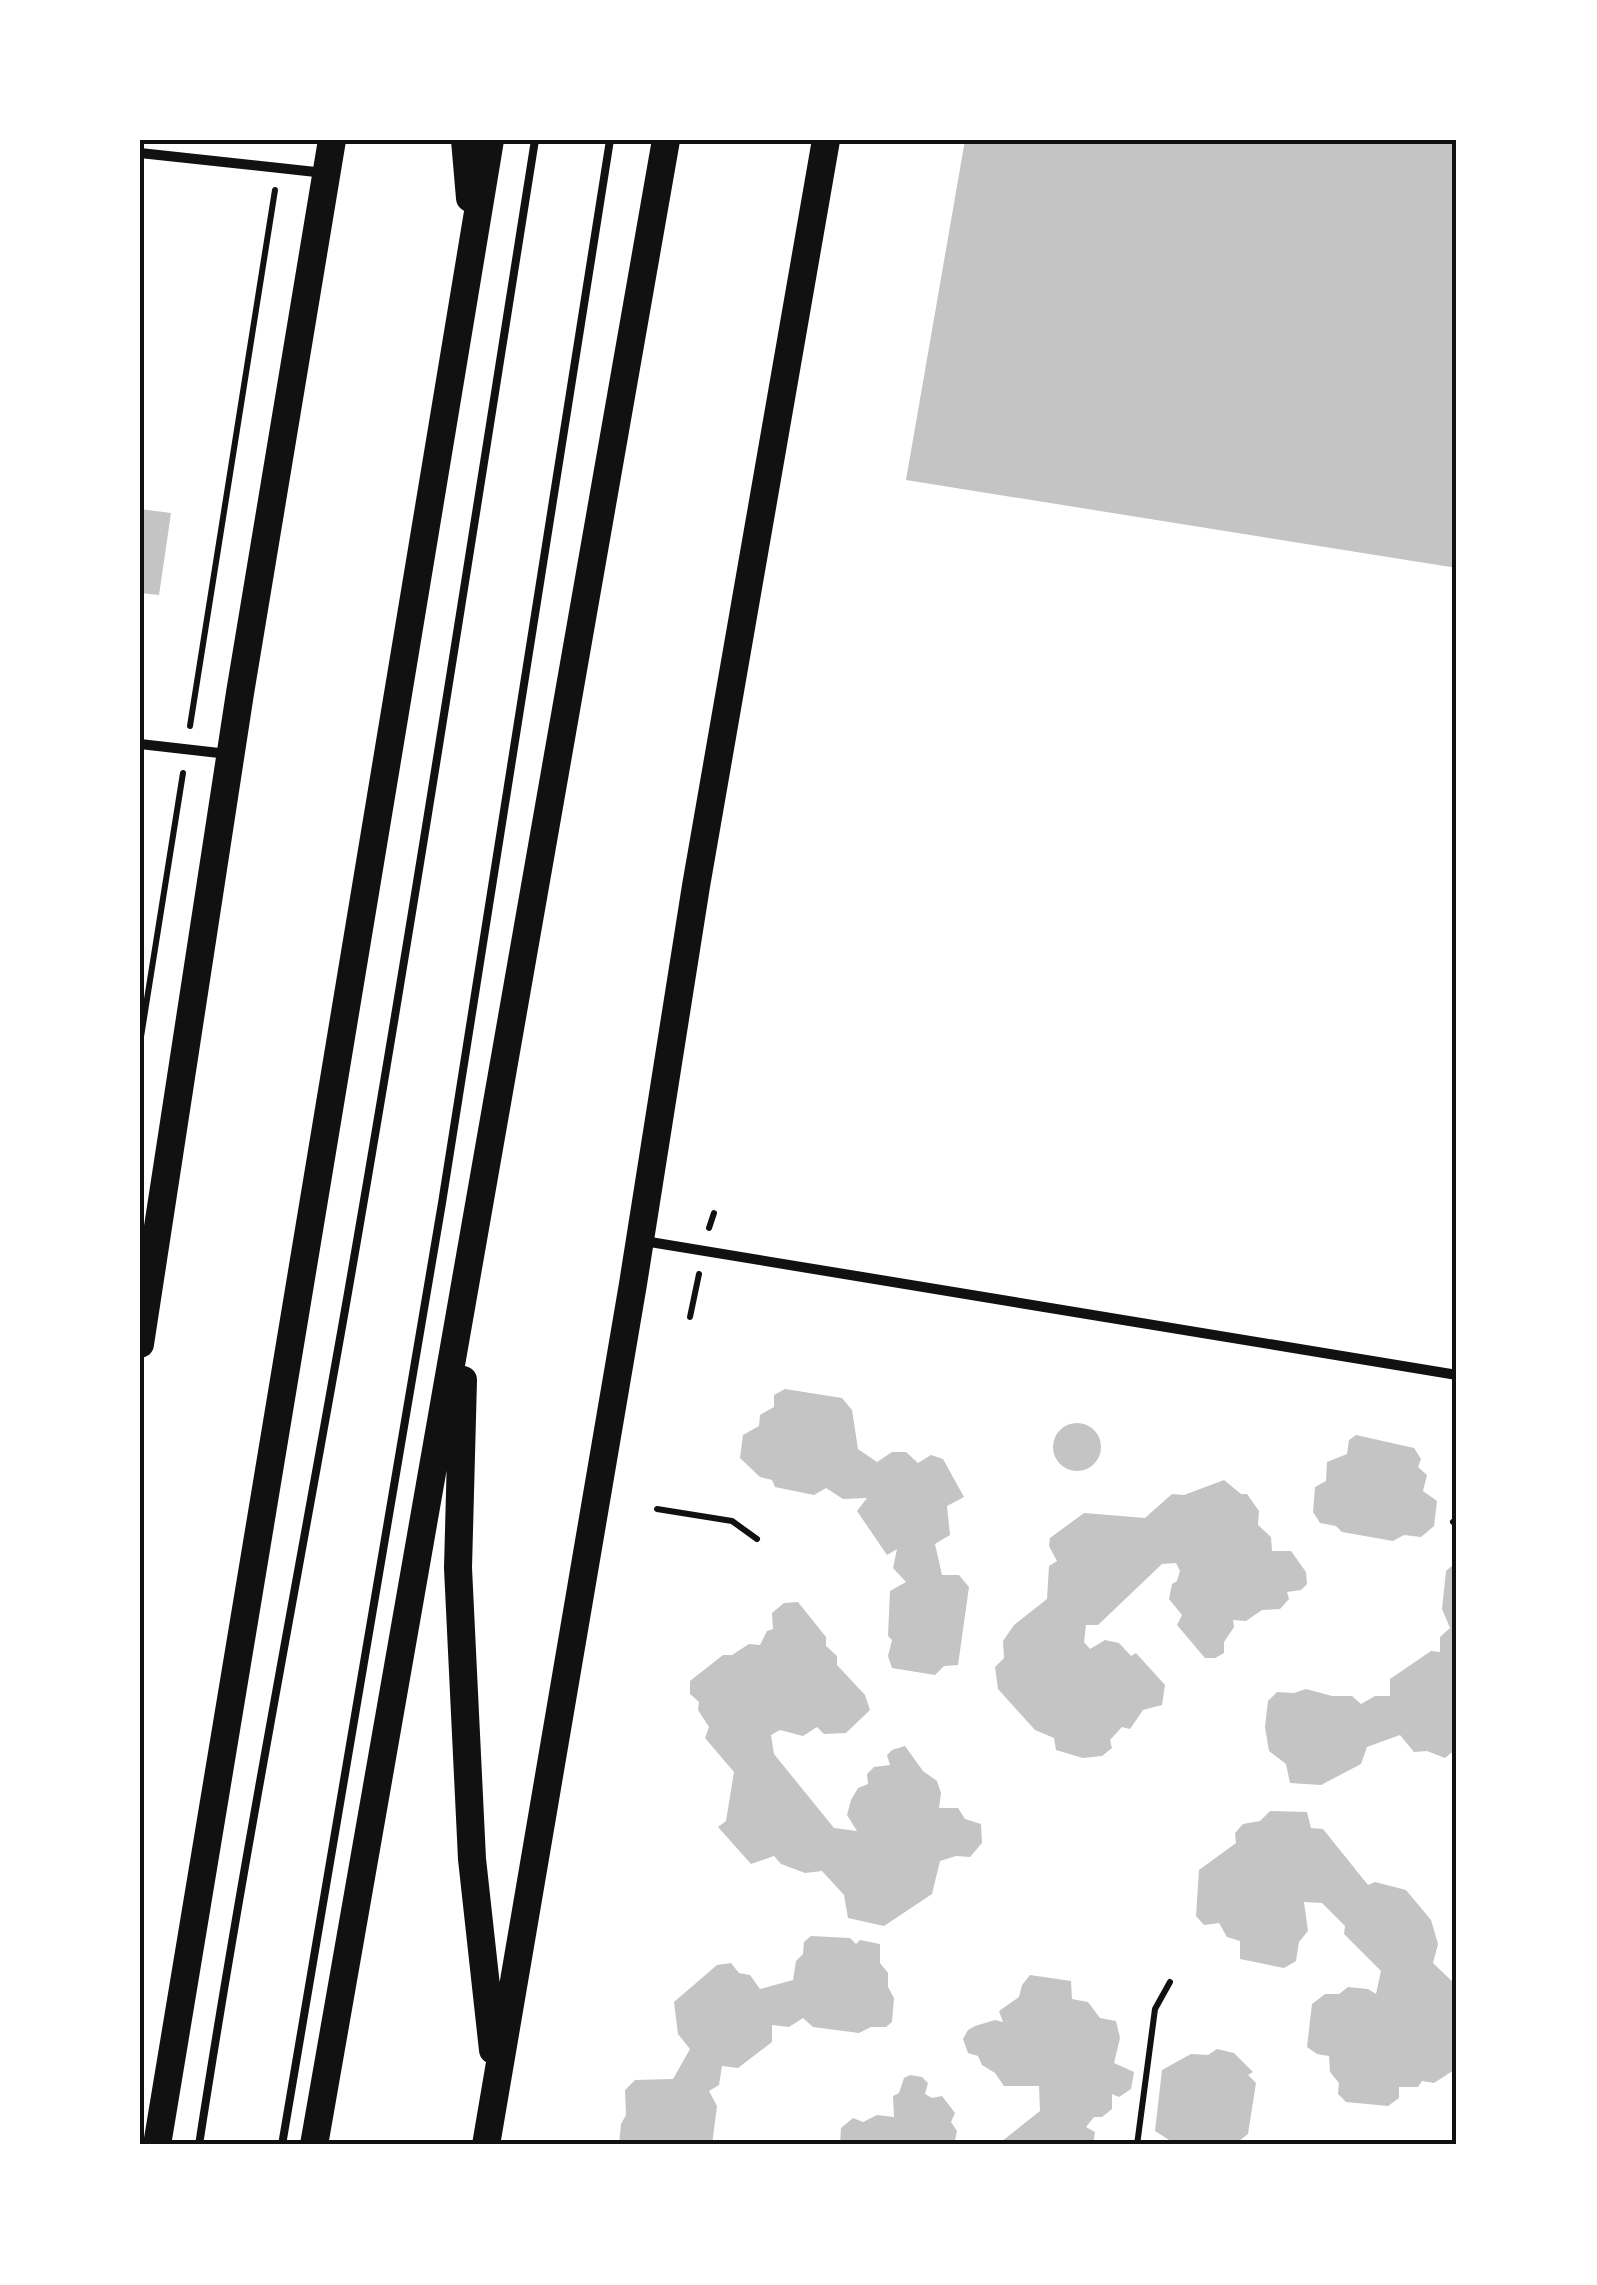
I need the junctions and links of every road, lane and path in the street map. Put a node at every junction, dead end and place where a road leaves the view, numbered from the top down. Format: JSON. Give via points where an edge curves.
{"nodes":[{"id":1,"x":332,"y":140,"type":"edge"},
{"id":2,"x":465,"y":140,"type":"edge"},
{"id":3,"x":490,"y":140,"type":"edge"},
{"id":4,"x":536,"y":140,"type":"edge"},
{"id":5,"x":610,"y":140,"type":"edge"},
{"id":6,"x":666,"y":140,"type":"edge"},
{"id":7,"x":826,"y":140,"type":"edge"},
{"id":8,"x":140,"y":153,"type":"edge"},
{"id":9,"x":278,"y":168,"type":"junction"},
{"id":10,"x":326,"y":172,"type":"junction"},
{"id":11,"x":473,"y":244,"type":"junction"},
{"id":12,"x":140,"y":744,"type":"edge"},
{"id":13,"x":187,"y":748,"type":"junction"},
{"id":14,"x":230,"y":755,"type":"junction"},
{"id":15,"x":140,"y":1043,"type":"edge"},
{"id":16,"x":639,"y":1240,"type":"junction"},
{"id":17,"x":465,"y":1289,"type":"junction"},
{"id":18,"x":697,"y":1290,"type":"dead end"},
{"id":19,"x":690,"y":1316,"type":"dead end"},
{"id":20,"x":142,"y":1327,"type":"edge"},
{"id":21,"x":1457,"y":1375,"type":"edge"},
{"id":22,"x":657,"y":1509,"type":"dead end"},
{"id":23,"x":758,"y":1540,"type":"dead end"},
{"id":24,"x":1170,"y":1982,"type":"dead end"},
{"id":25,"x":496,"y":2086,"type":"junction"},
{"id":26,"x":157,"y":2145,"type":"edge"},
{"id":27,"x":199,"y":2145,"type":"edge"},
{"id":28,"x":282,"y":2145,"type":"edge"},
{"id":29,"x":314,"y":2145,"type":"edge"},
{"id":30,"x":486,"y":2145,"type":"edge"},
{"id":31,"x":1137,"y":2145,"type":"edge"}],
"edges":[{"from":1,"to":10,"type":"highway"},
{"from":2,"to":11,"type":"highway"},
{"from":3,"to":11,"type":"highway"},
{"from":4,"to":27,"type":"lane","via":[[414,900]]},
{"from":5,"to":28,"type":"lane","via":[[442,1204]]},
{"from":6,"to":17,"type":"highway"},
{"from":7,"to":16,"type":"highway"},
{"from":8,"to":9,"type":"street"},
{"from":9,"to":10,"type":"street"},
{"from":9,"to":13,"type":"path"},
{"from":10,"to":14,"type":"highway"},
{"from":11,"to":26,"type":"highway"},
{"from":12,"to":13,"type":"street"},
{"from":13,"to":14,"type":"street"},
{"from":13,"to":15,"type":"path"},
{"from":14,"to":20,"type":"highway"},
{"from":16,"to":21,"type":"street"},
{"from":16,"to":25,"type":"highway"},
{"from":17,"to":25,"type":"highway","via":[[459,1587],[472,1859]]},
{"from":17,"to":29,"type":"highway"},
{"from":18,"to":19,"type":"path"},
{"from":22,"to":23,"type":"path","via":[[732,1521]]},
{"from":24,"to":31,"type":"path","via":[[1155,2009]]},
{"from":25,"to":30,"type":"highway"}]}
